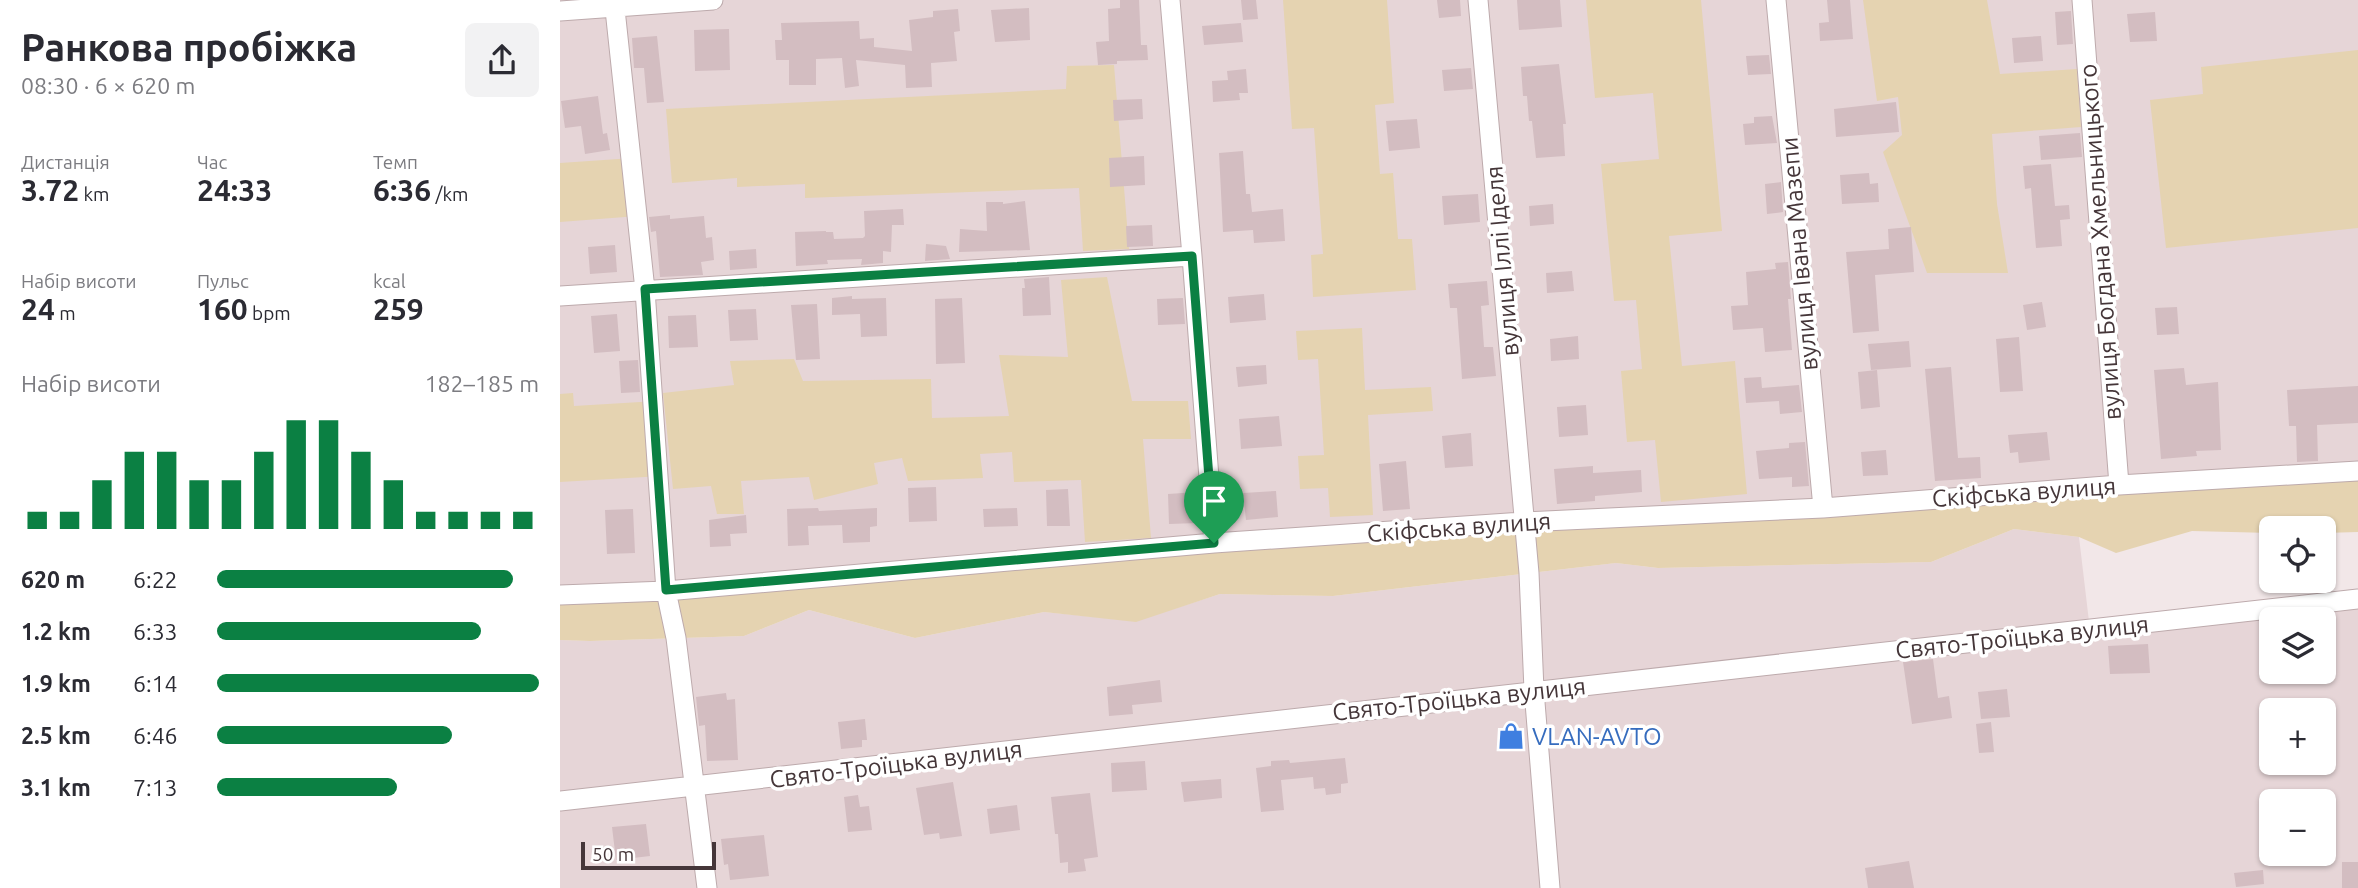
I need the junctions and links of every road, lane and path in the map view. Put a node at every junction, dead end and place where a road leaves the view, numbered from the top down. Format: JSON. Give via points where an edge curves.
{"nodes":[{"id":1,"x":713,"y":0,"type":"edge"},
{"id":2,"x":1170,"y":0,"type":"edge"},
{"id":3,"x":1478,"y":0,"type":"edge"},
{"id":4,"x":1776,"y":0,"type":"edge"},
{"id":5,"x":2082,"y":0,"type":"edge"},
{"id":6,"x":615,"y":4,"type":"edge"},
{"id":7,"x":560,"y":11,"type":"edge"},
{"id":8,"x":1192,"y":256,"type":"junction"},
{"id":9,"x":645,"y":289,"type":"junction"},
{"id":10,"x":560,"y":296,"type":"edge"},
{"id":11,"x":2358,"y":471,"type":"edge"},
{"id":12,"x":2119,"y":485,"type":"junction"},
{"id":13,"x":1823,"y":508,"type":"junction"},
{"id":14,"x":1523,"y":522,"type":"junction"},
{"id":15,"x":1214,"y":543,"type":"junction"},
{"id":16,"x":666,"y":590,"type":"junction"},
{"id":17,"x":560,"y":595,"type":"edge"},
{"id":18,"x":2358,"y":599,"type":"edge"},
{"id":19,"x":1534,"y":690,"type":"junction"},
{"id":20,"x":695,"y":787,"type":"junction"},
{"id":21,"x":560,"y":802,"type":"edge"},
{"id":22,"x":707,"y":888,"type":"edge"},
{"id":23,"x":1550,"y":888,"type":"edge"}],
"edges":[{"from":1,"to":6,"type":"street"},
{"from":2,"to":8,"type":"street"},
{"from":3,"to":14,"type":"street","name":"вулиця Іллі Іделя"},
{"from":4,"to":13,"type":"street","name":"вулиця Івана Мазепи"},
{"from":5,"to":12,"type":"street","name":"вулиця Богдана Хмельницького"},
{"from":6,"to":7,"type":"street"},
{"from":6,"to":9,"type":"street"},
{"from":8,"to":9,"type":"street"},
{"from":8,"to":15,"type":"street"},
{"from":9,"to":10,"type":"street"},
{"from":9,"to":16,"type":"street"},
{"from":11,"to":12,"type":"street","name":"Скіфська вулиця"},
{"from":12,"to":13,"type":"street","name":"Скіфська вулиця"},
{"from":13,"to":14,"type":"street","name":"Скіфська вулиця"},
{"from":14,"to":15,"type":"street","name":"Скіфська вулиця"},
{"from":14,"to":19,"type":"street","name":"вулиця Іллі Іделя"},
{"from":15,"to":16,"type":"street","name":"Скіфська вулиця"},
{"from":16,"to":17,"type":"street","name":"Скіфська вулиця"},
{"from":16,"to":20,"type":"street"},
{"from":18,"to":19,"type":"street","name":"Свято-Троїцька вулиця"},
{"from":19,"to":20,"type":"street","name":"Свято-Троїцька вулиця"},
{"from":19,"to":23,"type":"street","name":"вулиця Іллі Іделя"},
{"from":20,"to":21,"type":"street","name":"Свято-Троїцька вулиця"},
{"from":20,"to":22,"type":"street"}]}
